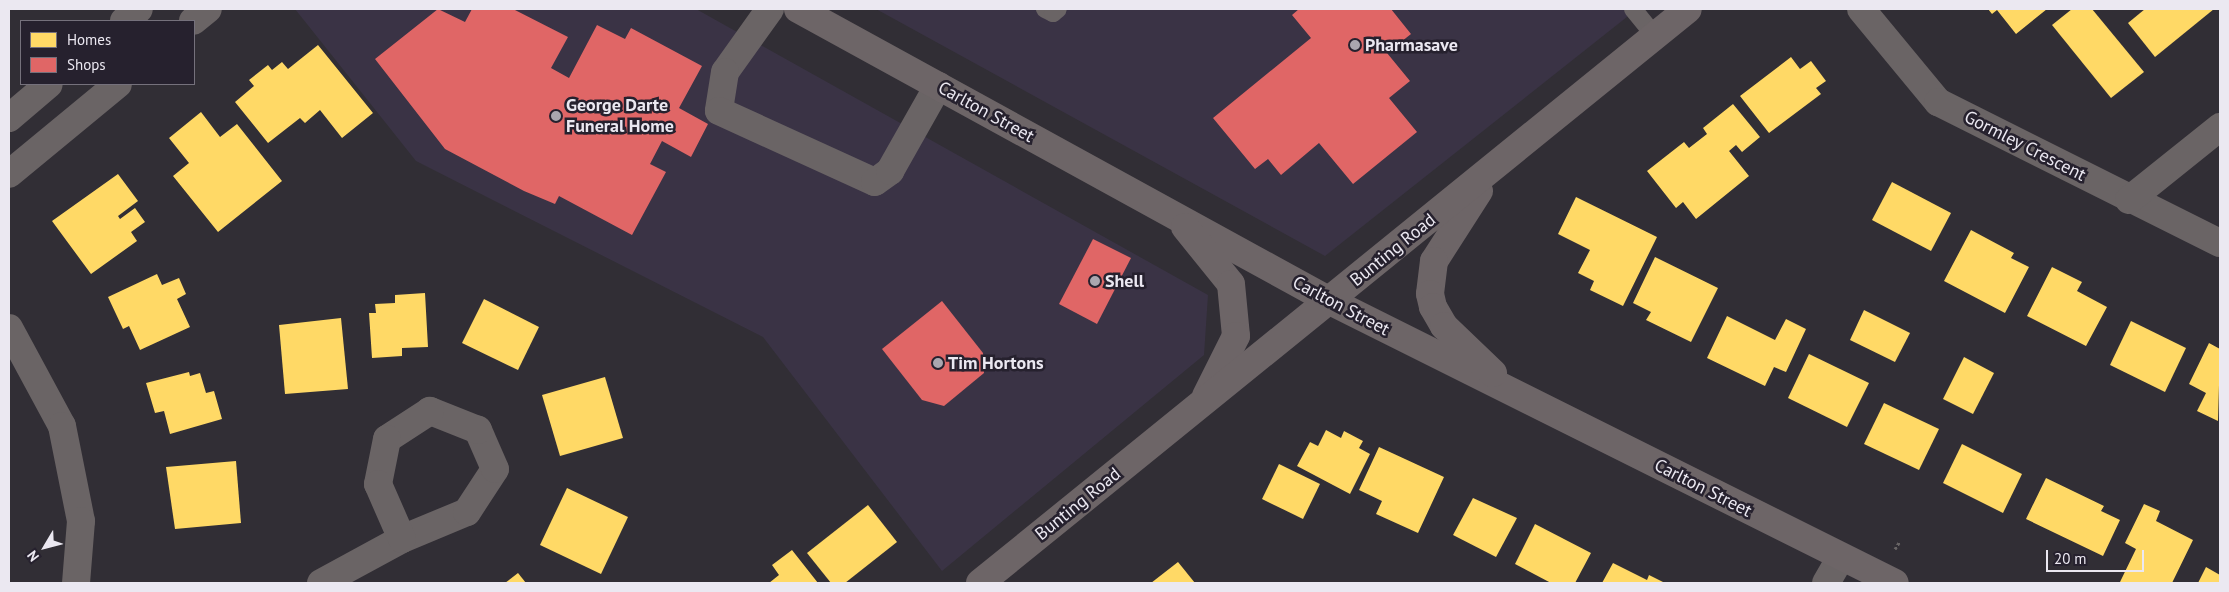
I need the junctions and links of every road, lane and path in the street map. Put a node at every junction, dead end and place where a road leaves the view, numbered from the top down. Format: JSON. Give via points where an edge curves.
{"nodes":[{"id":1,"x":139,"y":9,"type":"edge"},
{"id":2,"x":208,"y":9,"type":"edge"},
{"id":3,"x":770,"y":9,"type":"edge"},
{"id":4,"x":798,"y":9,"type":"edge"},
{"id":5,"x":1045,"y":9,"type":"edge"},
{"id":6,"x":1058,"y":9,"type":"edge"},
{"id":7,"x":1633,"y":9,"type":"edge"},
{"id":8,"x":1688,"y":9,"type":"edge"},
{"id":9,"x":1861,"y":9,"type":"edge"},
{"id":10,"x":125,"y":20,"type":"edge"},
{"id":11,"x":194,"y":20,"type":"edge"},
{"id":12,"x":1655,"y":36,"type":"junction"},
{"id":13,"x":48,"y":85,"type":"edge"},
{"id":14,"x":117,"y":85,"type":"edge"},
{"id":15,"x":938,"y":86,"type":"junction"},
{"id":16,"x":9,"y":118,"type":"edge"},
{"id":17,"x":2220,"y":128,"type":"edge"},
{"id":18,"x":1491,"y":171,"type":"junction"},
{"id":19,"x":9,"y":174,"type":"edge"},
{"id":20,"x":2129,"y":200,"type":"junction"},
{"id":21,"x":1177,"y":217,"type":"junction"},
{"id":22,"x":2220,"y":243,"type":"edge"},
{"id":23,"x":1330,"y":301,"type":"junction"},
{"id":24,"x":9,"y":328,"type":"edge"},
{"id":25,"x":1512,"y":392,"type":"junction"},
{"id":26,"x":1202,"y":404,"type":"junction"},
{"id":27,"x":402,"y":539,"type":"junction"},
{"id":28,"x":1841,"y":557,"type":"junction"},
{"id":29,"x":76,"y":583,"type":"edge"},
{"id":30,"x":321,"y":583,"type":"edge"},
{"id":31,"x":980,"y":583,"type":"edge"},
{"id":32,"x":1826,"y":583,"type":"edge"},
{"id":33,"x":1895,"y":583,"type":"edge"}],
"edges":[{"from":1,"to":10,"type":"street"},
{"from":2,"to":11,"type":"street"},
{"from":3,"to":15,"type":"street","via":[[725,72],[720,111],[874,182],[890,170]]},
{"from":4,"to":15,"type":"main road","name":"Carlton Street"},
{"from":5,"to":6,"type":"lane","via":[[1053,12]]},
{"from":7,"to":12,"type":"lane"},
{"from":8,"to":12,"type":"main road","name":"Bunting Road"},
{"from":9,"to":20,"type":"street","name":"Gormley Crescent","via":[[1938,102]]},
{"from":12,"to":18,"type":"main road","name":"Bunting Road"},
{"from":13,"to":16,"type":"street"},
{"from":14,"to":19,"type":"street"},
{"from":15,"to":21,"type":"main road","name":"Carlton Street"},
{"from":17,"to":20,"type":"street"},
{"from":18,"to":23,"type":"main road","name":"Bunting Road"},
{"from":18,"to":25,"type":"main road","via":[[1434,261],[1430,294],[1444,326]]},
{"from":20,"to":22,"type":"street","name":"Gormley Crescent"},
{"from":21,"to":23,"type":"main road","name":"Carlton Street"},
{"from":21,"to":26,"type":"main road","via":[[1231,284],[1236,336]]},
{"from":23,"to":25,"type":"main road","name":"Carlton Street"},
{"from":23,"to":26,"type":"main road","name":"Bunting Road"},
{"from":24,"to":29,"type":"street","via":[[62,426],[81,521]]},
{"from":25,"to":28,"type":"main road","name":"Carlton Street"},
{"from":26,"to":31,"type":"main road","name":"Bunting Road"},
{"from":27,"to":27,"type":"street","via":[[467,512],[495,469],[478,430],[430,411],[387,439],[378,484]]},
{"from":27,"to":30,"type":"street"},
{"from":28,"to":32,"type":"street"},
{"from":28,"to":33,"type":"main road","name":"Carlton Street"}]}
